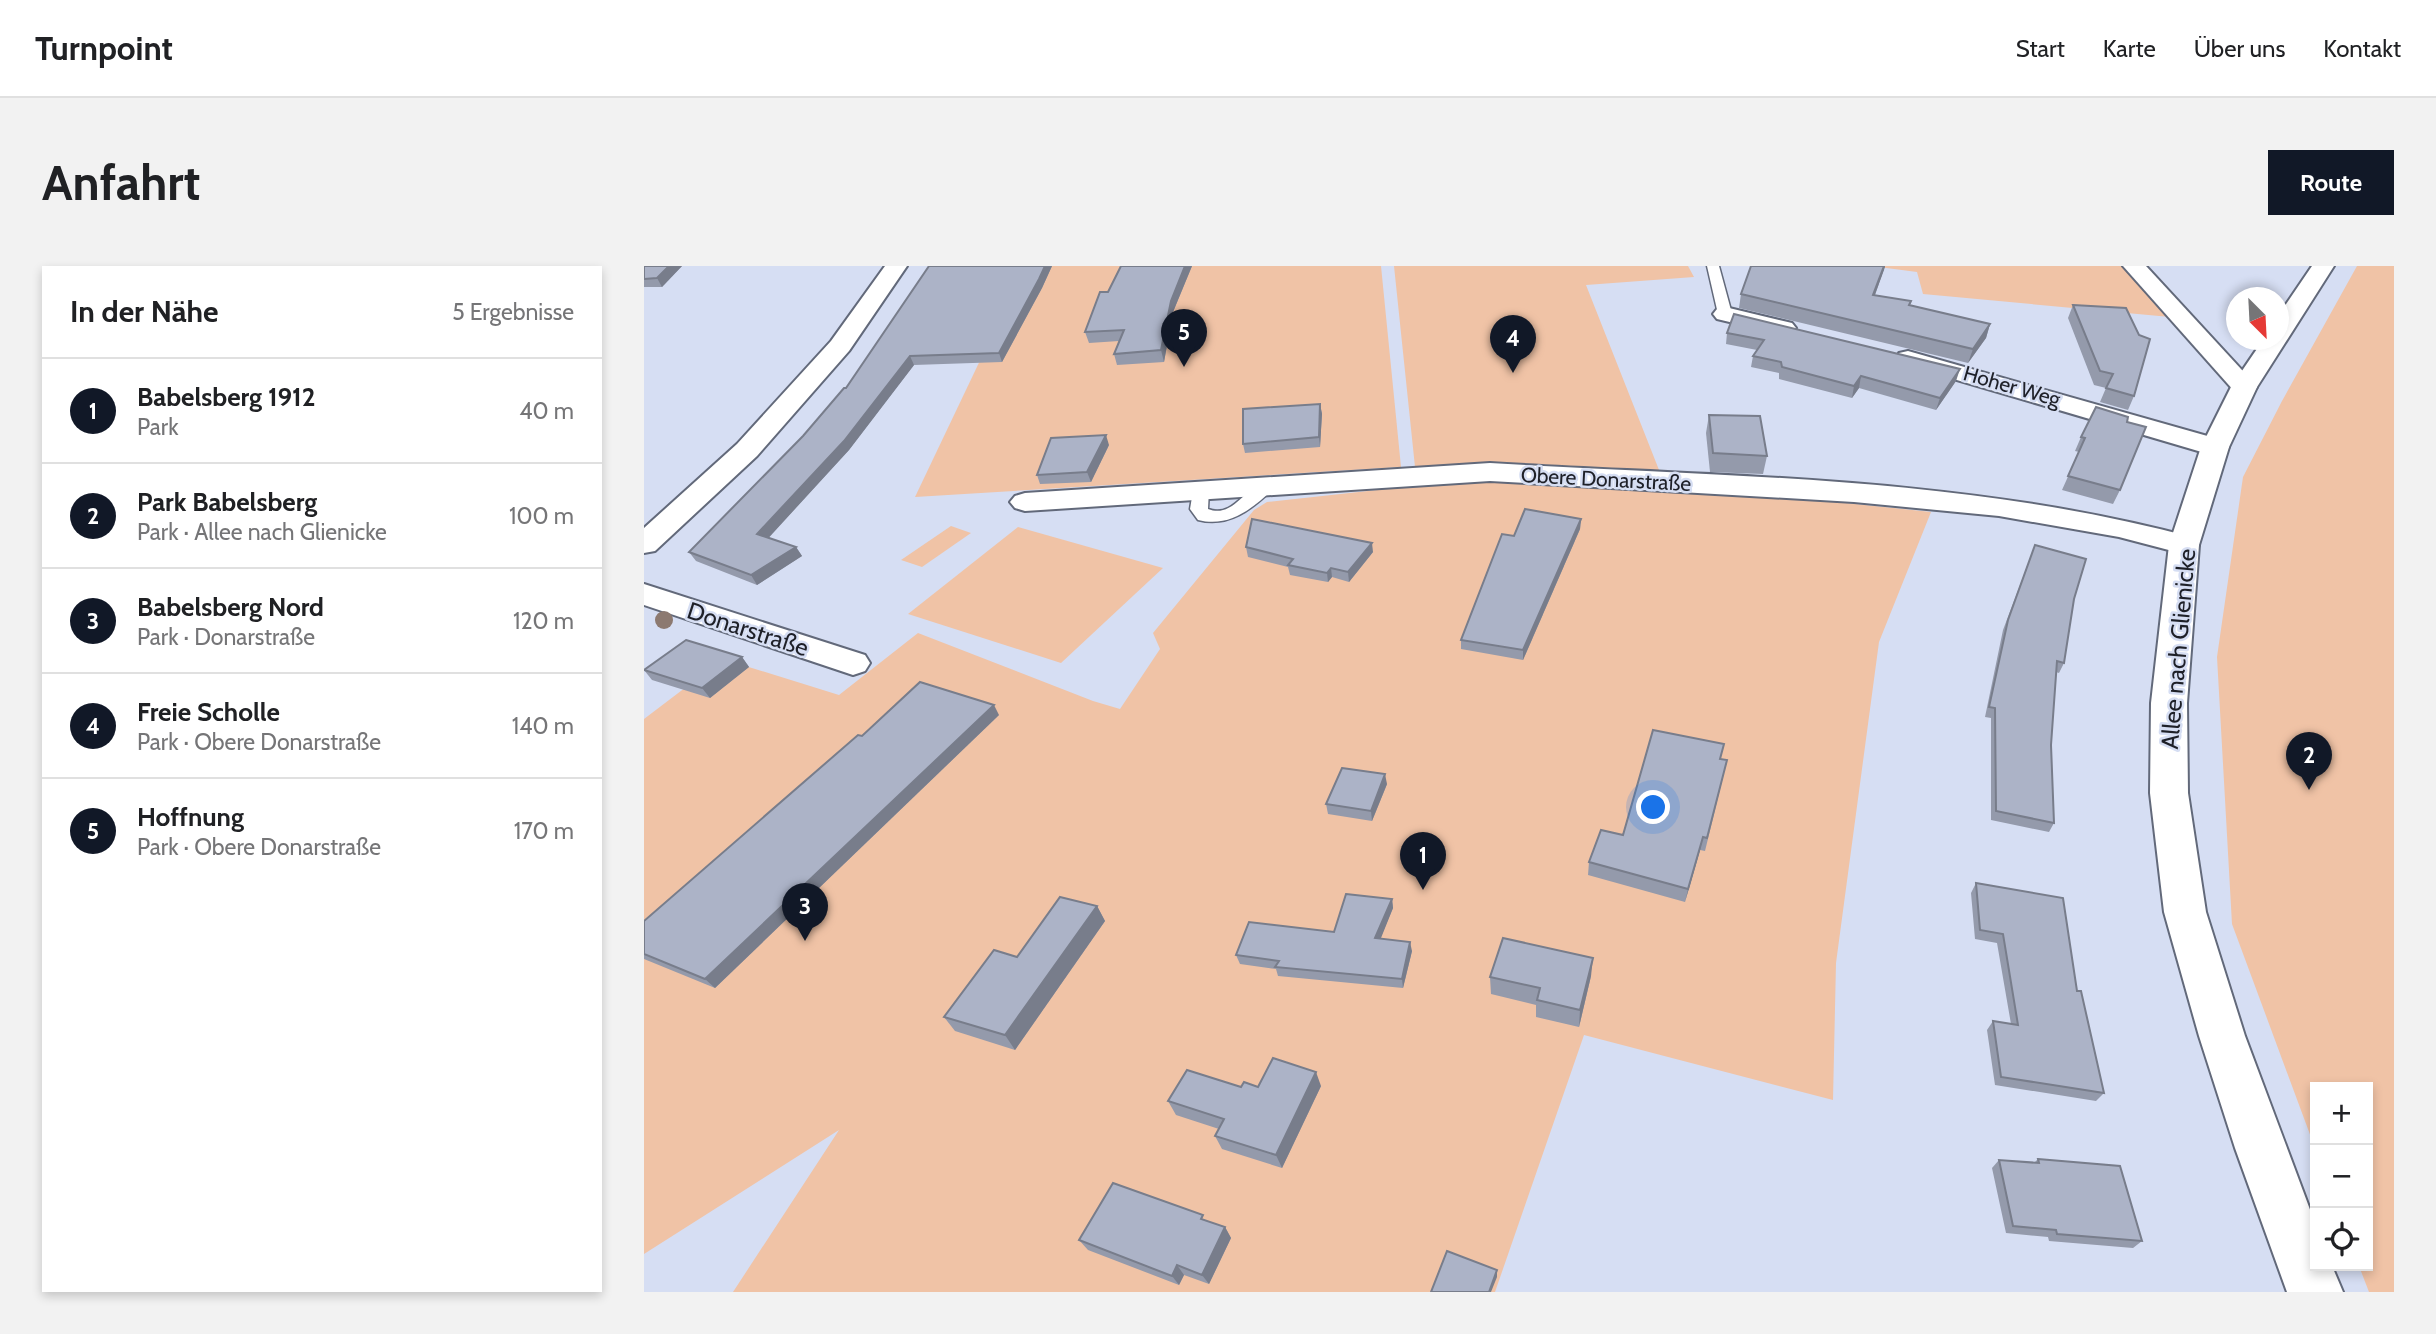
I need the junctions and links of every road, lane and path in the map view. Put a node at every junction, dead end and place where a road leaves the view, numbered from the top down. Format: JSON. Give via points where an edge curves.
{"nodes":[{"id":1,"x":896,"y":266,"type":"edge"},
{"id":2,"x":1713,"y":266,"type":"edge"},
{"id":3,"x":2134,"y":266,"type":"edge"},
{"id":4,"x":2323,"y":266,"type":"edge"},
{"id":5,"x":1725,"y":314,"type":"joint"},
{"id":6,"x":2289,"y":318,"type":"edge"},
{"id":7,"x":1809,"y":334,"type":"edge"},
{"id":8,"x":2268,"y":350,"type":"edge"},
{"id":9,"x":1888,"y":354,"type":"edge"},
{"id":10,"x":2244,"y":387,"type":"junction"},
{"id":11,"x":2215,"y":447,"type":"junction"},
{"id":12,"x":1025,"y":502,"type":"dead end"},
{"id":13,"x":644,"y":544,"type":"edge"},
{"id":14,"x":2184,"y":545,"type":"junction"},
{"id":15,"x":644,"y":594,"type":"edge"},
{"id":16,"x":853,"y":663,"type":"dead end"},
{"id":17,"x":2315,"y":1292,"type":"edge"}],
"edges":[{"from":1,"to":13,"type":"street","via":[[841,346],[747,450]]},
{"from":2,"to":5,"type":"lane"},
{"from":3,"to":10,"type":"street"},
{"from":4,"to":6,"type":"street"},
{"from":5,"to":7,"type":"street"},
{"from":8,"to":10,"type":"street","name":"Allee nach Glienicke"},
{"from":9,"to":11,"type":"street","name":"Hoher Weg"},
{"from":10,"to":11,"type":"street","name":"Allee nach Glienicke"},
{"from":11,"to":14,"type":"street","name":"Allee nach Glienicke"},
{"from":12,"to":14,"type":"street","name":"Obere Donarstraße","via":[[1490,472],[1854,493],[1999,507],[2122,528]]},
{"from":14,"to":17,"type":"street","name":"Allee nach Glienicke","via":[[2169,716],[2169,793],[2185,912],[2217,1021]]},
{"from":15,"to":16,"type":"street","name":"Donarstraße"}]}
